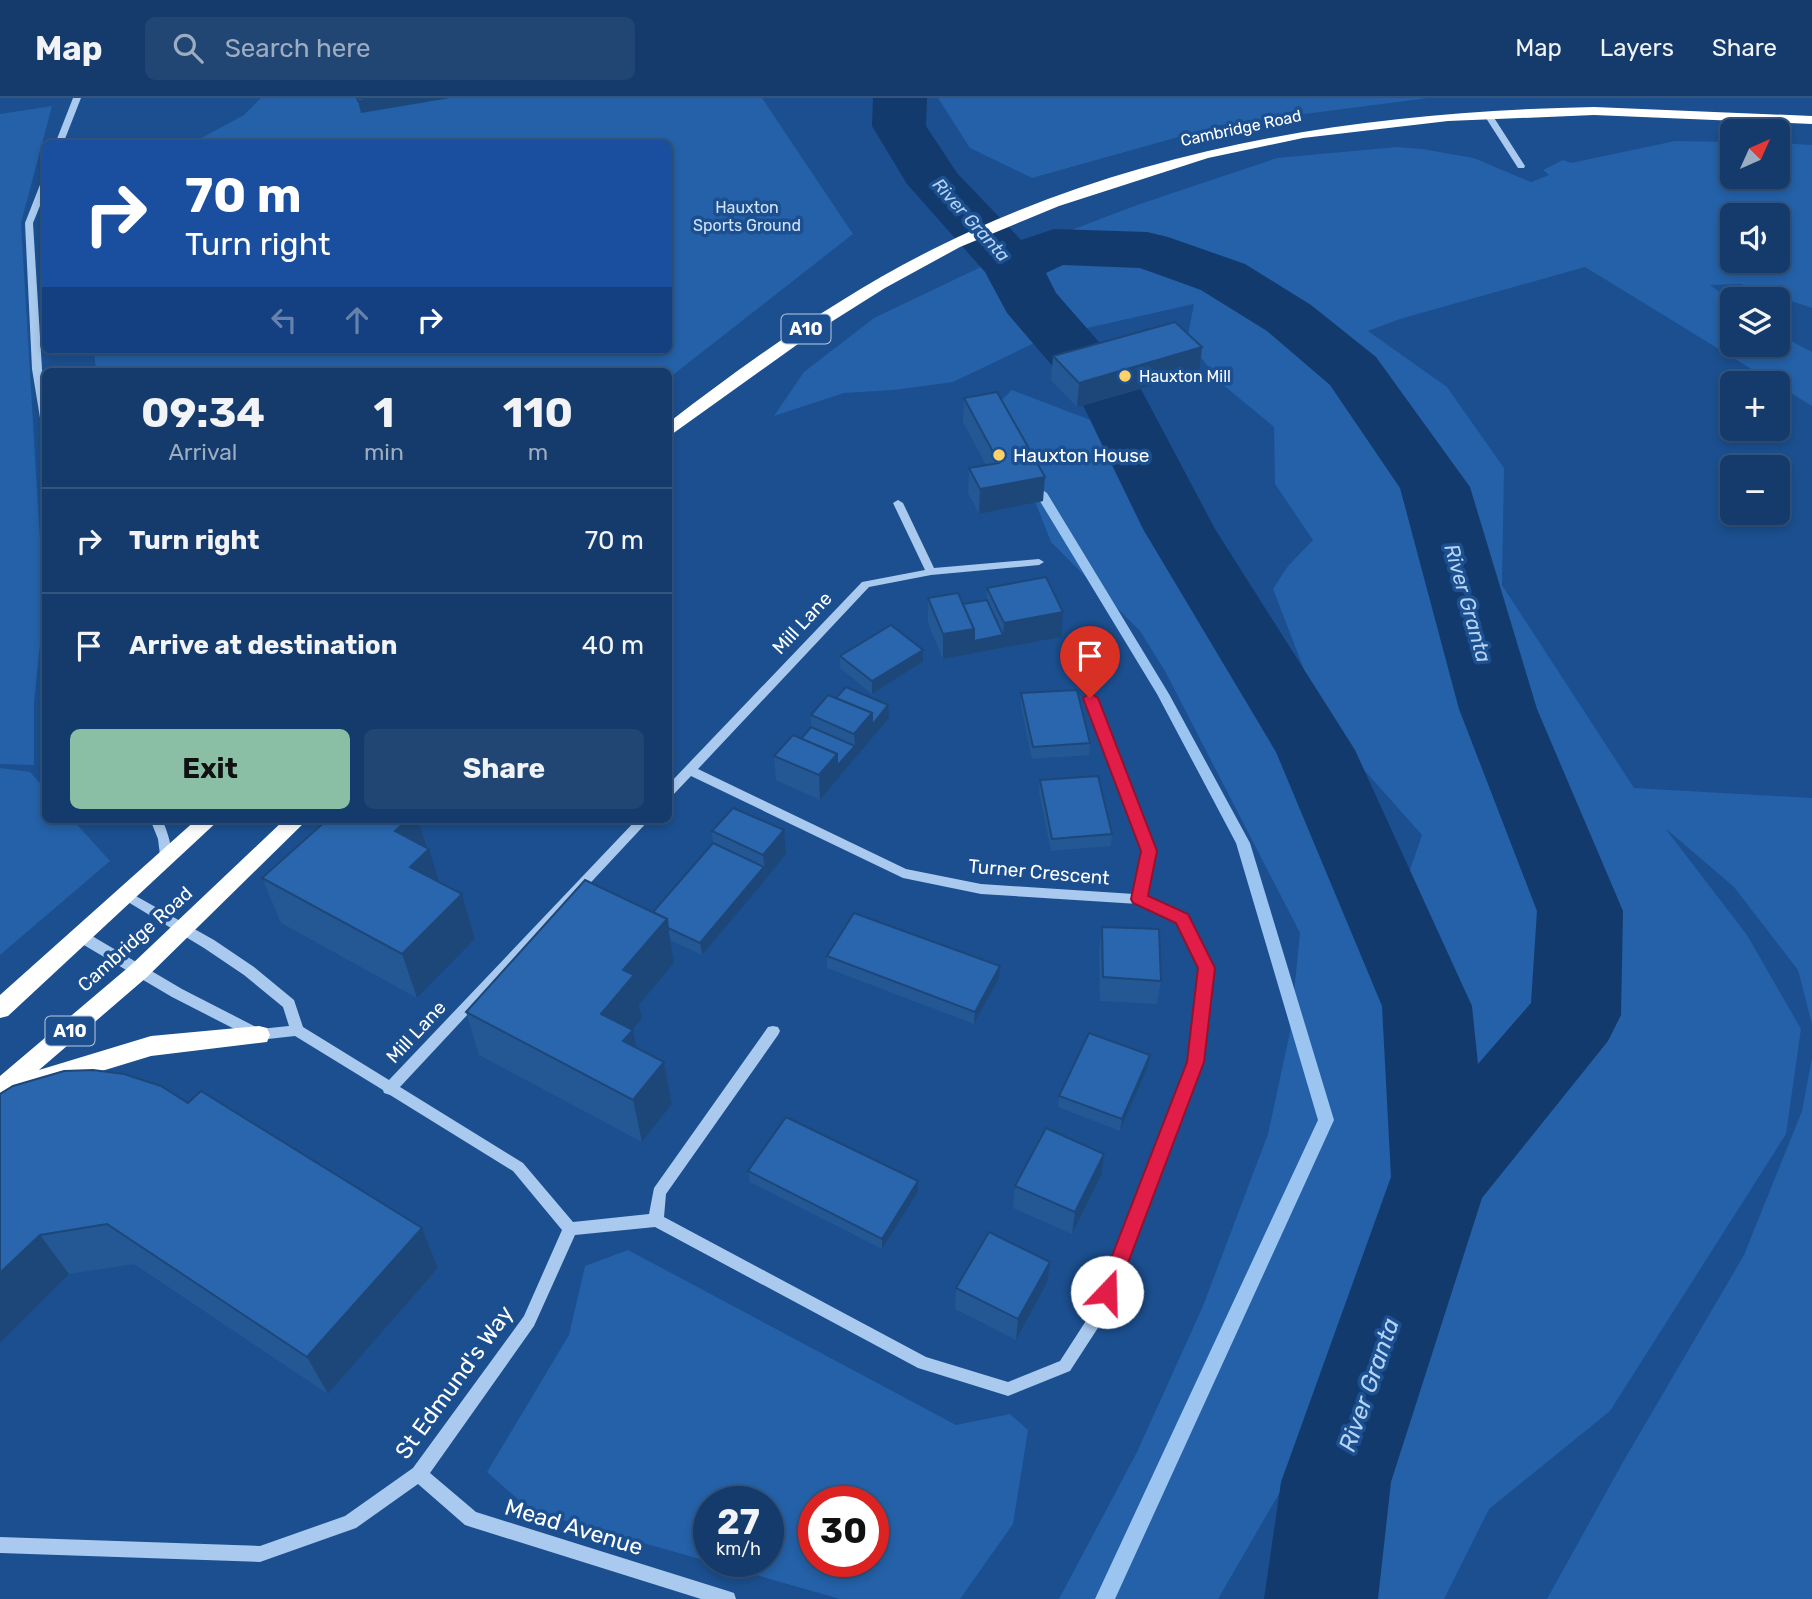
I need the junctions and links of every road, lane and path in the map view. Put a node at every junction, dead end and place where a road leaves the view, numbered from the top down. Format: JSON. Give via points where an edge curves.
{"nodes":[{"id":1,"x":77,"y":98,"type":"edge"},
{"id":2,"x":1488,"y":115,"type":"junction"},
{"id":3,"x":1812,"y":120,"type":"edge"},
{"id":4,"x":61,"y":140,"type":"edge"},
{"id":5,"x":1521,"y":166,"type":"dead end"},
{"id":6,"x":42,"y":189,"type":"edge"},
{"id":7,"x":42,"y":400,"type":"edge"},
{"id":8,"x":672,"y":429,"type":"edge"},
{"id":9,"x":898,"y":503,"type":"dead end"},
{"id":10,"x":1038,"y":562,"type":"dead end"},
{"id":11,"x":932,"y":572,"type":"junction"},
{"id":12,"x":1090,"y":698,"type":"dead end"},
{"id":13,"x":690,"y":770,"type":"junction"},
{"id":14,"x":672,"y":789,"type":"edge"},
{"id":15,"x":158,"y":823,"type":"edge"},
{"id":16,"x":206,"y":823,"type":"edge"},
{"id":17,"x":294,"y":823,"type":"edge"},
{"id":18,"x":640,"y":823,"type":"edge"},
{"id":19,"x":165,"y":860,"type":"junction"},
{"id":20,"x":127,"y":896,"type":"junction"},
{"id":21,"x":1139,"y":899,"type":"junction"},
{"id":22,"x":185,"y":929,"type":"junction"},
{"id":23,"x":82,"y":937,"type":"junction"},
{"id":24,"x":139,"y":971,"type":"junction"},
{"id":25,"x":0,"y":1009,"type":"edge"},
{"id":26,"x":297,"y":1030,"type":"junction"},
{"id":27,"x":773,"y":1031,"type":"dead end"},
{"id":28,"x":260,"y":1035,"type":"junction"},
{"id":29,"x":389,"y":1089,"type":"junction"},
{"id":30,"x":0,"y":1092,"type":"edge"},
{"id":31,"x":656,"y":1220,"type":"junction"},
{"id":32,"x":570,"y":1229,"type":"junction"},
{"id":33,"x":419,"y":1474,"type":"junction"},
{"id":34,"x":0,"y":1545,"type":"edge"},
{"id":35,"x":728,"y":1599,"type":"edge"}],
"edges":[{"from":1,"to":4,"type":"street"},
{"from":2,"to":3,"type":"highway","name":"Cambridge Road","number":"A10","via":[[1669,111]]},
{"from":2,"to":5,"type":"street"},
{"from":2,"to":8,"type":"highway","name":"Cambridge Road","number":"A10","via":[[1339,130],[1258,144],[1165,166],[1060,200],[956,244],[852,300],[784,344]]},
{"from":6,"to":7,"type":"street","via":[[29,223]]},
{"from":9,"to":11,"type":"street"},
{"from":10,"to":11,"type":"street","name":"Mill Lane"},
{"from":11,"to":13,"type":"street","name":"Mill Lane","via":[[866,584]]},
{"from":12,"to":21,"type":"street","via":[[1149,851]]},
{"from":13,"to":14,"type":"street","name":"Mill Lane"},
{"from":13,"to":21,"type":"street","name":"Turner Crescent","via":[[903,873],[981,889]]},
{"from":15,"to":19,"type":"street"},
{"from":16,"to":19,"type":"highway","name":"Cambridge Road"},
{"from":17,"to":22,"type":"highway","name":"Cambridge Road","number":"A10"},
{"from":18,"to":29,"type":"street","name":"Mill Lane"},
{"from":19,"to":20,"type":"highway","name":"Cambridge Road"},
{"from":20,"to":22,"type":"street"},
{"from":20,"to":23,"type":"highway","name":"Cambridge Road"},
{"from":21,"to":31,"type":"street","name":"Turner Crescent","via":[[1182,918],[1206,968],[1195,1062],[1097,1317],[1065,1366],[1008,1389],[923,1363]]},
{"from":22,"to":24,"type":"highway","name":"Cambridge Road","number":"A10"},
{"from":22,"to":26,"type":"street","via":[[289,1004]]},
{"from":23,"to":24,"type":"street"},
{"from":23,"to":25,"type":"highway","name":"Cambridge Road"},
{"from":24,"to":28,"type":"street"},
{"from":24,"to":30,"type":"highway","name":"Cambridge Road","number":"A10"},
{"from":26,"to":28,"type":"street"},
{"from":26,"to":29,"type":"street"},
{"from":27,"to":31,"type":"street","via":[[659,1192]]},
{"from":28,"to":30,"type":"highway","via":[[151,1045]]},
{"from":29,"to":32,"type":"street","via":[[517,1167]]},
{"from":31,"to":32,"type":"street"},
{"from":32,"to":33,"type":"street","name":"St Edmund's Way","via":[[528,1321]]},
{"from":33,"to":34,"type":"street","name":"St Edmund's Way","via":[[349,1522],[260,1555]]},
{"from":33,"to":35,"type":"street","name":"Mead Avenue","via":[[471,1519]]}]}
